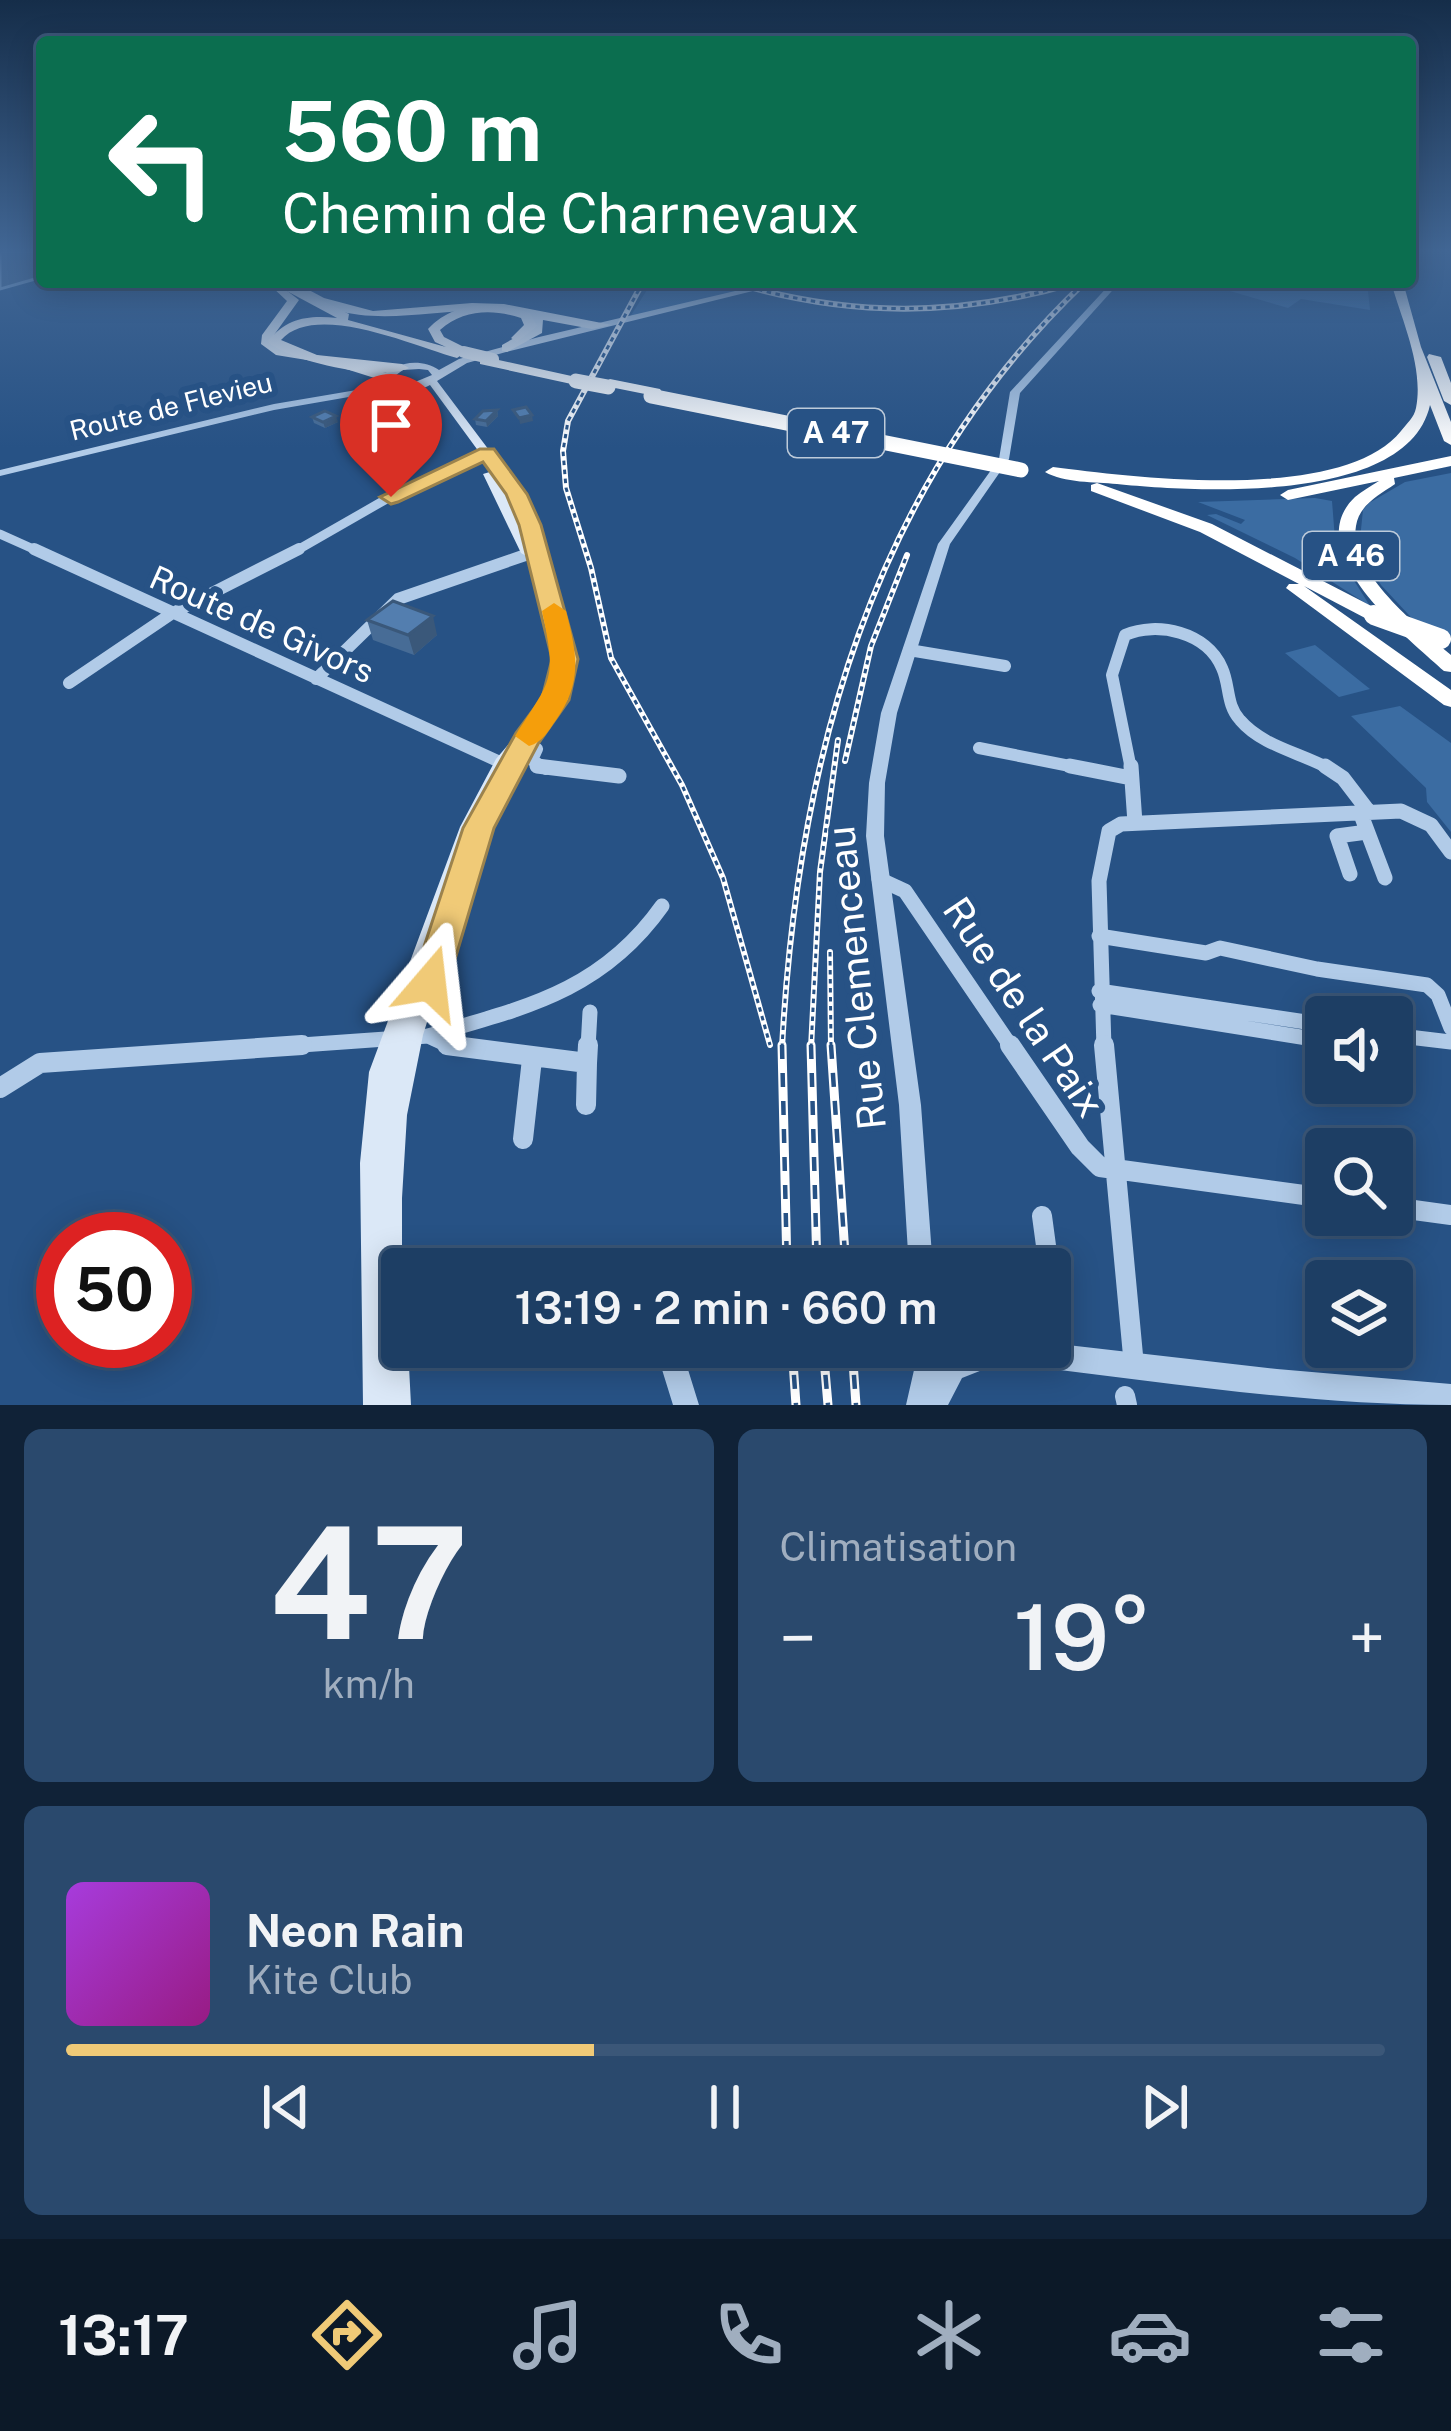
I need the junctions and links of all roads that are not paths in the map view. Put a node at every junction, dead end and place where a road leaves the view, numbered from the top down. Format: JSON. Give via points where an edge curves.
{"nodes":[{"id":1,"x":280,"y":317,"type":"edge"},
{"id":2,"x":344,"y":317,"type":"edge"},
{"id":3,"x":359,"y":317,"type":"edge"},
{"id":4,"x":453,"y":317,"type":"edge"},
{"id":5,"x":495,"y":317,"type":"edge"},
{"id":6,"x":526,"y":317,"type":"edge"},
{"id":7,"x":642,"y":317,"type":"edge"},
{"id":8,"x":1084,"y":317,"type":"edge"},
{"id":9,"x":1407,"y":317,"type":"edge"},
{"id":10,"x":1421,"y":317,"type":"edge"},
{"id":11,"x":606,"y":326,"type":"junction"},
{"id":12,"x":402,"y":338,"type":"junction"},
{"id":13,"x":551,"y":339,"type":"junction"},
{"id":14,"x":511,"y":345,"type":"junction"},
{"id":15,"x":1430,"y":345,"type":"junction"},
{"id":16,"x":464,"y":352,"type":"junction"},
{"id":17,"x":422,"y":366,"type":"junction"},
{"id":18,"x":402,"y":368,"type":"junction"},
{"id":19,"x":1423,"y":371,"type":"junction"},
{"id":20,"x":1451,"y":377,"type":"edge"},
{"id":21,"x":436,"y":379,"type":"junction"},
{"id":22,"x":391,"y":383,"type":"junction"},
{"id":23,"x":1451,"y":401,"type":"edge"},
{"id":24,"x":1451,"y":440,"type":"edge"},
{"id":25,"x":481,"y":454,"type":"junction"},
{"id":26,"x":1446,"y":465,"type":"edge"},
{"id":27,"x":1022,"y":468,"type":"junction"},
{"id":28,"x":1053,"y":472,"type":"junction"},
{"id":29,"x":0,"y":473,"type":"edge"},
{"id":30,"x":1143,"y":503,"type":"junction"},
{"id":31,"x":0,"y":534,"type":"edge"},
{"id":32,"x":534,"y":552,"type":"junction"},
{"id":33,"x":171,"y":614,"type":"junction"},
{"id":34,"x":1448,"y":646,"type":"edge"},
{"id":35,"x":909,"y":650,"type":"junction"},
{"id":36,"x":1005,"y":666,"type":"dead end"},
{"id":37,"x":1451,"y":666,"type":"edge"},
{"id":38,"x":316,"y":679,"type":"junction"},
{"id":39,"x":69,"y":683,"type":"dead end"},
{"id":40,"x":1451,"y":700,"type":"edge"},
{"id":41,"x":526,"y":740,"type":"junction"},
{"id":42,"x":979,"y":748,"type":"dead end"},
{"id":43,"x":502,"y":763,"type":"junction"},
{"id":44,"x":619,"y":776,"type":"dead end"},
{"id":45,"x":1131,"y":778,"type":"junction"},
{"id":46,"x":1364,"y":812,"type":"junction"},
{"id":47,"x":1135,"y":823,"type":"junction"},
{"id":48,"x":1367,"y":832,"type":"junction"},
{"id":49,"x":1451,"y":852,"type":"edge"},
{"id":50,"x":1350,"y":874,"type":"dead end"},
{"id":51,"x":1385,"y":878,"type":"dead end"},
{"id":52,"x":879,"y":879,"type":"junction"},
{"id":53,"x":662,"y":906,"type":"dead end"},
{"id":54,"x":1099,"y":936,"type":"junction"},
{"id":55,"x":1100,"y":998,"type":"junction"},
{"id":56,"x":590,"y":1012,"type":"dead end"},
{"id":57,"x":1305,"y":1022,"type":"edge"},
{"id":58,"x":1451,"y":1028,"type":"edge"},
{"id":59,"x":1305,"y":1037,"type":"edge"},
{"id":60,"x":1413,"y":1037,"type":"edge"},
{"id":61,"x":411,"y":1038,"type":"junction"},
{"id":62,"x":1451,"y":1042,"type":"edge"},
{"id":63,"x":532,"y":1059,"type":"junction"},
{"id":64,"x":586,"y":1064,"type":"junction"},
{"id":65,"x":0,"y":1088,"type":"edge"},
{"id":66,"x":586,"y":1105,"type":"dead end"},
{"id":67,"x":524,"y":1139,"type":"dead end"},
{"id":68,"x":1115,"y":1169,"type":"junction"},
{"id":69,"x":1305,"y":1195,"type":"edge"},
{"id":70,"x":1413,"y":1210,"type":"edge"},
{"id":71,"x":1451,"y":1215,"type":"edge"},
{"id":72,"x":1042,"y":1216,"type":"dead end"},
{"id":73,"x":382,"y":1248,"type":"edge"},
{"id":74,"x":920,"y":1248,"type":"edge"},
{"id":75,"x":1046,"y":1248,"type":"edge"},
{"id":76,"x":1071,"y":1358,"type":"edge"},
{"id":77,"x":1134,"y":1366,"type":"junction"},
{"id":78,"x":381,"y":1368,"type":"edge"},
{"id":79,"x":391,"y":1368,"type":"edge"},
{"id":80,"x":675,"y":1368,"type":"edge"},
{"id":81,"x":937,"y":1368,"type":"edge"},
{"id":82,"x":1451,"y":1397,"type":"edge"},
{"id":83,"x":378,"y":1405,"type":"edge"},
{"id":84,"x":392,"y":1405,"type":"edge"},
{"id":85,"x":686,"y":1405,"type":"edge"},
{"id":86,"x":926,"y":1405,"type":"edge"}],
"edges":[{"from":1,"to":22,"type":"highway","via":[[269,346]]},
{"from":2,"to":12,"type":"highway","number":"A 47"},
{"from":3,"to":16,"type":"highway","number":"A 47"},
{"from":4,"to":16,"type":"highway","via":[[434,333]]},
{"from":5,"to":14,"type":"highway"},
{"from":6,"to":14,"type":"highway"},
{"from":7,"to":11,"type":"main road"},
{"from":8,"to":35,"type":"street","name":"Rue Clemenceau","via":[[1019,386],[997,472],[953,525]]},
{"from":9,"to":19,"type":"highway"},
{"from":10,"to":15,"type":"highway"},
{"from":11,"to":13,"type":"main road"},
{"from":11,"to":14,"type":"main road"},
{"from":11,"to":14,"type":"highway","via":[[571,326]]},
{"from":12,"to":16,"type":"highway","number":"A 47"},
{"from":12,"to":18,"type":"highway","via":[[320,321],[286,328],[274,341],[299,353]]},
{"from":13,"to":14,"type":"main road"},
{"from":13,"to":14,"type":"main road"},
{"from":14,"to":16,"type":"highway","number":"A 47","bridge":true},
{"from":14,"to":17,"type":"main road"},
{"from":14,"to":21,"type":"main road"},
{"from":14,"to":27,"type":"highway","number":"A 47","bridge":true,"via":[[578,379]]},
{"from":15,"to":20,"type":"highway"},
{"from":15,"to":23,"type":"highway"},
{"from":17,"to":18,"type":"main road"},
{"from":17,"to":21,"type":"main road"},
{"from":18,"to":22,"type":"main road"},
{"from":19,"to":24,"type":"highway"},
{"from":19,"to":28,"type":"highway","number":"A 47","via":[[1422,411],[1409,433],[1376,457],[1327,474],[1209,487]]},
{"from":21,"to":22,"type":"main road"},
{"from":21,"to":25,"type":"main road"},
{"from":22,"to":25,"type":"main road","via":[[431,403]]},
{"from":22,"to":29,"type":"street","name":"Route de Flevieu"},
{"from":25,"to":32,"type":"main road","via":[[516,494]]},
{"from":25,"to":33,"type":"street"},
{"from":26,"to":28,"type":"highway","number":"A 47","via":[[1264,497],[1165,493]]},
{"from":26,"to":37,"type":"highway","number":"A 46","via":[[1370,491],[1349,515],[1347,538],[1376,596]]},
{"from":27,"to":28,"type":"highway","number":"A 47"},
{"from":27,"to":30,"type":"highway","number":"A 47"},
{"from":30,"to":34,"type":"highway","number":"A 47","via":[[1381,622]]},
{"from":30,"to":40,"type":"highway","via":[[1258,563]]},
{"from":31,"to":33,"type":"street","name":"Route de Givors"},
{"from":32,"to":38,"type":"street","via":[[398,598]]},
{"from":32,"to":41,"type":"main road","via":[[565,659],[556,700]]},
{"from":33,"to":38,"type":"street","name":"Route de Givors"},
{"from":33,"to":39,"type":"street"},
{"from":35,"to":36,"type":"street"},
{"from":35,"to":52,"type":"street","name":"Rue Clemenceau","via":[[877,783]]},
{"from":38,"to":43,"type":"street","name":"Route de Givors"},
{"from":41,"to":43,"type":"main road"},
{"from":41,"to":44,"type":"street","via":[[537,748],[532,760],[539,768]]},
{"from":41,"to":61,"type":"main road","via":[[479,828]]},
{"from":42,"to":45,"type":"street"},
{"from":43,"to":61,"type":"main road","via":[[469,827]]},
{"from":45,"to":46,"type":"street","via":[[1110,667],[1125,635],[1162,628],[1219,662],[1241,723],[1333,770]]},
{"from":45,"to":47,"type":"street"},
{"from":46,"to":47,"type":"street"},
{"from":46,"to":48,"type":"street"},
{"from":46,"to":49,"type":"street","via":[[1421,818]]},
{"from":47,"to":54,"type":"street","via":[[1109,831]]},
{"from":48,"to":50,"type":"street","via":[[1337,836]]},
{"from":48,"to":51,"type":"street"},
{"from":52,"to":68,"type":"street","name":"Rue de la Paix","via":[[904,891],[1080,1147],[1100,1167]]},
{"from":52,"to":74,"type":"street","name":"Rue Clemenceau","via":[[910,1105]]},
{"from":53,"to":61,"type":"street","via":[[634,949],[577,989]]},
{"from":54,"to":55,"type":"street"},
{"from":54,"to":58,"type":"street","via":[[1206,953],[1220,948],[1426,985]]},
{"from":55,"to":57,"type":"street"},
{"from":55,"to":59,"type":"street"},
{"from":55,"to":68,"type":"street"},
{"from":56,"to":64,"type":"street"},
{"from":60,"to":62,"type":"street"},
{"from":61,"to":63,"type":"street"},
{"from":61,"to":65,"type":"street","via":[[40,1063]]},
{"from":61,"to":73,"type":"main road","via":[[381,1072],[371,1162]]},
{"from":63,"to":64,"type":"street"},
{"from":63,"to":67,"type":"street"},
{"from":64,"to":66,"type":"street"},
{"from":68,"to":69,"type":"street"},
{"from":68,"to":77,"type":"street"},
{"from":70,"to":71,"type":"street"},
{"from":72,"to":75,"type":"street"},
{"from":76,"to":77,"type":"street"},
{"from":77,"to":82,"type":"street"},
{"from":78,"to":83,"type":"main road"},
{"from":79,"to":84,"type":"main road"},
{"from":80,"to":85,"type":"street"},
{"from":81,"to":86,"type":"street"}]}
